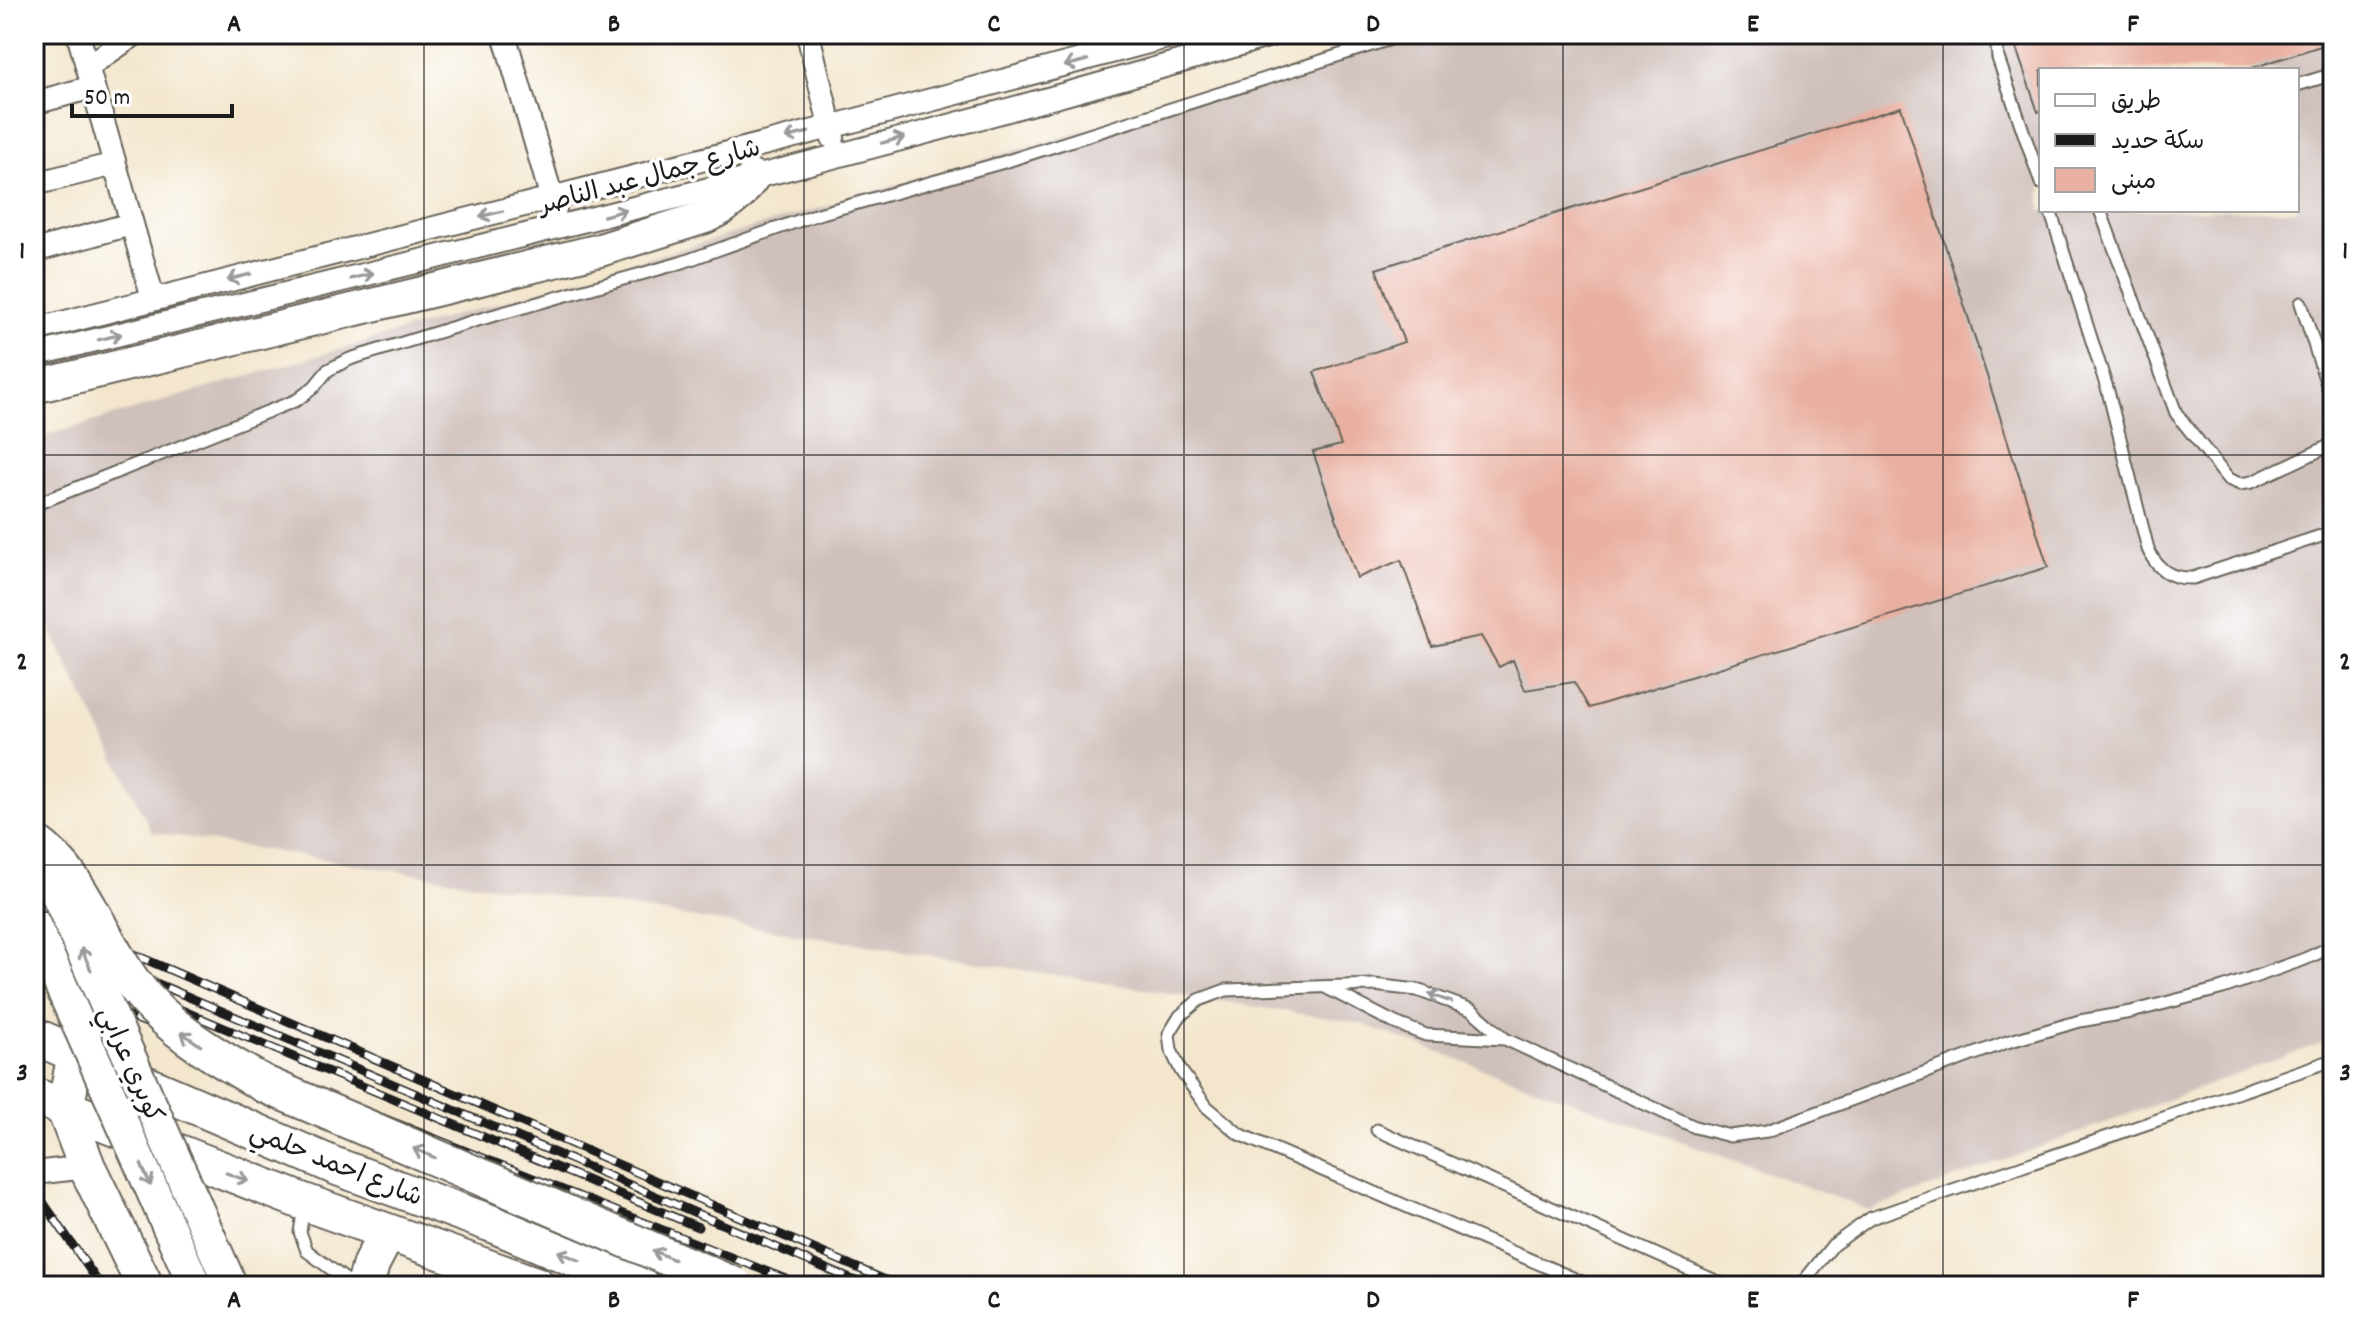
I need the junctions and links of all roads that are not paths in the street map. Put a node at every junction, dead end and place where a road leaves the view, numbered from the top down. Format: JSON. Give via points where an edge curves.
{"nodes":[{"id":1,"x":78,"y":34,"type":"edge"},
{"id":2,"x":135,"y":34,"type":"edge"},
{"id":3,"x":504,"y":34,"type":"edge"},
{"id":4,"x":810,"y":34,"type":"edge"},
{"id":5,"x":1178,"y":34,"type":"edge"},
{"id":6,"x":1274,"y":34,"type":"edge"},
{"id":7,"x":1406,"y":34,"type":"edge"},
{"id":8,"x":2002,"y":34,"type":"edge"},
{"id":9,"x":1118,"y":43,"type":"edge"},
{"id":10,"x":2333,"y":74,"type":"edge"},
{"id":11,"x":90,"y":77,"type":"junction"},
{"id":12,"x":1129,"y":77,"type":"junction"},
{"id":13,"x":2299,"y":84,"type":"edge"},
{"id":14,"x":34,"y":103,"type":"edge"},
{"id":15,"x":830,"y":127,"type":"junction"},
{"id":16,"x":837,"y":155,"type":"junction"},
{"id":17,"x":115,"y":164,"type":"junction"},
{"id":18,"x":753,"y":177,"type":"junction"},
{"id":19,"x":2039,"y":177,"type":"edge"},
{"id":20,"x":34,"y":184,"type":"edge"},
{"id":21,"x":552,"y":198,"type":"junction"},
{"id":22,"x":2051,"y":212,"type":"edge"},
{"id":23,"x":2101,"y":212,"type":"edge"},
{"id":24,"x":131,"y":224,"type":"junction"},
{"id":25,"x":561,"y":228,"type":"junction"},
{"id":26,"x":34,"y":251,"type":"edge"},
{"id":27,"x":153,"y":298,"type":"junction"},
{"id":28,"x":2301,"y":303,"type":"dead end"},
{"id":29,"x":34,"y":330,"type":"edge"},
{"id":30,"x":34,"y":355,"type":"edge"},
{"id":31,"x":34,"y":387,"type":"edge"},
{"id":32,"x":2333,"y":404,"type":"edge"},
{"id":33,"x":2333,"y":441,"type":"edge"},
{"id":34,"x":34,"y":505,"type":"edge"},
{"id":35,"x":2333,"y":532,"type":"edge"},
{"id":36,"x":34,"y":842,"type":"edge"},
{"id":37,"x":34,"y":925,"type":"edge"},
{"id":38,"x":2333,"y":946,"type":"edge"},
{"id":39,"x":1325,"y":987,"type":"junction"},
{"id":40,"x":34,"y":1036,"type":"edge"},
{"id":41,"x":1505,"y":1039,"type":"junction"},
{"id":42,"x":76,"y":1054,"type":"junction"},
{"id":43,"x":2333,"y":1060,"type":"edge"},
{"id":44,"x":49,"y":1103,"type":"edge"},
{"id":45,"x":1377,"y":1130,"type":"dead end"},
{"id":46,"x":87,"y":1167,"type":"junction"},
{"id":47,"x":34,"y":1173,"type":"edge"},
{"id":48,"x":304,"y":1202,"type":"junction"},
{"id":49,"x":387,"y":1233,"type":"junction"},
{"id":50,"x":522,"y":1283,"type":"edge"},
{"id":51,"x":145,"y":1286,"type":"edge"},
{"id":52,"x":195,"y":1286,"type":"edge"},
{"id":53,"x":231,"y":1286,"type":"edge"},
{"id":54,"x":354,"y":1286,"type":"edge"},
{"id":55,"x":365,"y":1286,"type":"edge"},
{"id":56,"x":641,"y":1286,"type":"edge"},
{"id":57,"x":735,"y":1286,"type":"edge"},
{"id":58,"x":1591,"y":1286,"type":"edge"},
{"id":59,"x":1727,"y":1286,"type":"edge"},
{"id":60,"x":1800,"y":1286,"type":"edge"}],
"edges":[{"from":1,"to":11,"type":"street"},
{"from":2,"to":11,"type":"street"},
{"from":3,"to":21,"type":"street"},
{"from":4,"to":15,"type":"street"},
{"from":5,"to":9,"type":"street","name":"شارع جمال عبد الناصر"},
{"from":6,"to":12,"type":"street","name":"شارع جمال عبد الناصر"},
{"from":7,"to":34,"type":"lane","via":[[1004,162],[815,215],[680,263],[350,359],[328,370],[297,400]]},
{"from":8,"to":19,"type":"lane","via":[[1998,58]]},
{"from":9,"to":12,"type":"street"},
{"from":9,"to":15,"type":"street","name":"شارع جمال عبد الناصر","one_way":true},
{"from":10,"to":13,"type":"lane"},
{"from":11,"to":14,"type":"street"},
{"from":11,"to":17,"type":"street"},
{"from":16,"to":12,"type":"street","name":"شارع جمال عبد الناصر","one_way":true},
{"from":15,"to":16,"type":"street"},
{"from":15,"to":21,"type":"street","name":"شارع جمال عبد الناصر","one_way":true},
{"from":16,"to":18,"type":"street","name":"شارع جمال عبد الناصر"},
{"from":17,"to":20,"type":"street"},
{"from":17,"to":24,"type":"street"},
{"from":25,"to":18,"type":"street","name":"شارع جمال عبد الناصر","one_way":true},
{"from":18,"to":31,"type":"main road","via":[[740,194],[705,217],[600,250]]},
{"from":21,"to":25,"type":"street"},
{"from":21,"to":27,"type":"street","name":"شارع جمال عبد الناصر","one_way":true},
{"from":22,"to":35,"type":"lane","via":[[2108,391],[2148,549],[2158,566],[2174,577],[2193,578]]},
{"from":23,"to":33,"type":"lane","via":[[2169,399],[2228,479],[2252,482]]},
{"from":24,"to":26,"type":"street"},
{"from":24,"to":27,"type":"street"},
{"from":30,"to":25,"type":"street","name":"شارع جمال عبد الناصر","one_way":true},
{"from":27,"to":29,"type":"street","name":"شارع جمال عبد الناصر"},
{"from":28,"to":32,"type":"lane"},
{"from":53,"to":36,"type":"main road","name":"كوبري عرابي","one_way":true,"bridge":true},
{"from":57,"to":36,"type":"main road","one_way":true,"bridge":true,"via":[[264,1084],[216,1056],[161,1017],[111,949],[72,878]]},
{"from":37,"to":52,"type":"main road","name":"كوبري عرابي","one_way":true,"bridge":true},
{"from":38,"to":41,"type":"lane","via":[[2223,988],[2007,1042],[1748,1135],[1695,1127]]},
{"from":39,"to":41,"type":"lane","via":[[1426,1035]]},
{"from":41,"to":39,"type":"lane","one_way":true,"via":[[1472,1010],[1417,990]]},
{"from":39,"to":58,"type":"lane","via":[[1226,990],[1187,1009],[1169,1034],[1171,1050],[1207,1107],[1258,1144]]},
{"from":40,"to":42,"type":"main road","name":"شارع احمد حلمي"},
{"from":42,"to":44,"type":"main road"},
{"from":56,"to":42,"type":"main road","name":"شارع احمد حلمي","one_way":true,"via":[[335,1166]]},
{"from":43,"to":60,"type":"lane","via":[[1871,1218],[1833,1245]]},
{"from":44,"to":46,"type":"main road"},
{"from":44,"to":48,"type":"main road","name":"شارع احمد حلمي","one_way":true},
{"from":45,"to":59,"type":"lane"},
{"from":46,"to":47,"type":"street"},
{"from":46,"to":51,"type":"main road"},
{"from":48,"to":49,"type":"main road","name":"شارع احمد حلمي"},
{"from":48,"to":54,"type":"lane","via":[[300,1232],[307,1251]]},
{"from":49,"to":50,"type":"main road","name":"شارع احمد حلمي"},
{"from":49,"to":55,"type":"main road"}]}
